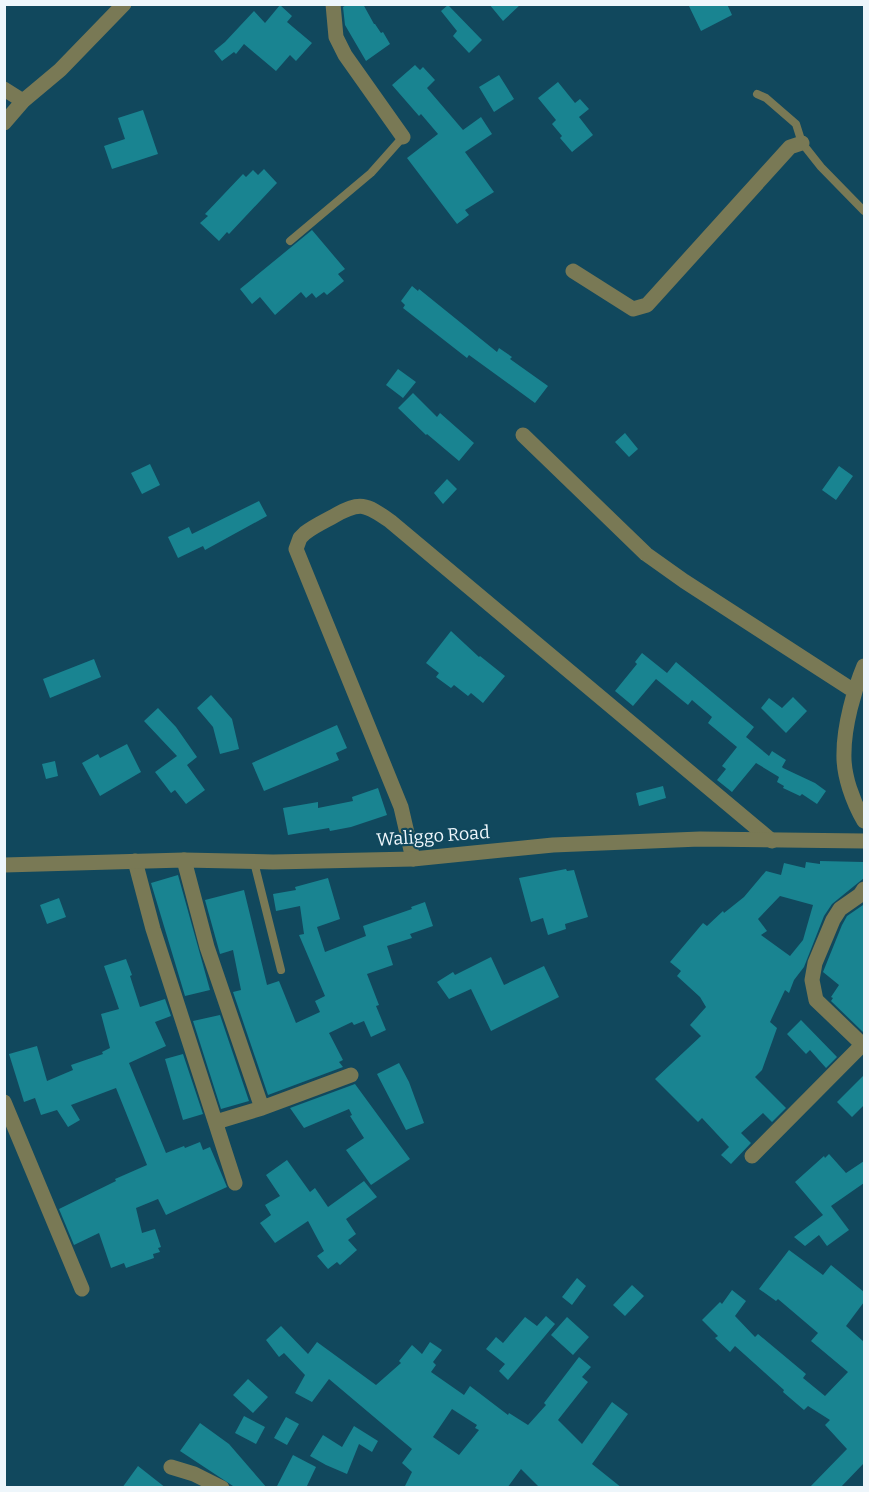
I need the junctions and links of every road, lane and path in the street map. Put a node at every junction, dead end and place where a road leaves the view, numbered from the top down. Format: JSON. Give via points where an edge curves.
{"nodes":[{"id":1,"x":124,"y":4,"type":"edge"},
{"id":2,"x":333,"y":4,"type":"edge"},
{"id":3,"x":4,"y":89,"type":"edge"},
{"id":4,"x":757,"y":94,"type":"dead end"},
{"id":5,"x":23,"y":101,"type":"junction"},
{"id":6,"x":4,"y":123,"type":"edge"},
{"id":7,"x":403,"y":137,"type":"joint"},
{"id":8,"x":802,"y":142,"type":"junction"},
{"id":9,"x":864,"y":211,"type":"edge"},
{"id":10,"x":290,"y":242,"type":"dead end"},
{"id":11,"x":573,"y":271,"type":"dead end"},
{"id":12,"x":523,"y":435,"type":"dead end"},
{"id":13,"x":864,"y":666,"type":"edge"},
{"id":14,"x":854,"y":691,"type":"junction"},
{"id":15,"x":864,"y":821,"type":"edge"},
{"id":16,"x":772,"y":841,"type":"junction"},
{"id":17,"x":864,"y":841,"type":"edge"},
{"id":18,"x":413,"y":859,"type":"junction"},
{"id":19,"x":184,"y":860,"type":"junction"},
{"id":20,"x":135,"y":861,"type":"junction"},
{"id":21,"x":254,"y":862,"type":"junction"},
{"id":22,"x":4,"y":865,"type":"edge"},
{"id":23,"x":864,"y":889,"type":"edge"},
{"id":24,"x":281,"y":970,"type":"dead end"},
{"id":25,"x":863,"y":1045,"type":"edge"},
{"id":26,"x":351,"y":1075,"type":"dead end"},
{"id":27,"x":4,"y":1102,"type":"edge"},
{"id":28,"x":262,"y":1108,"type":"junction"},
{"id":29,"x":216,"y":1122,"type":"junction"},
{"id":30,"x":752,"y":1156,"type":"dead end"},
{"id":31,"x":235,"y":1183,"type":"dead end"},
{"id":32,"x":82,"y":1289,"type":"dead end"},
{"id":33,"x":171,"y":1467,"type":"dead end"},
{"id":34,"x":222,"y":1488,"type":"edge"}],
"edges":[{"from":1,"to":5,"type":"street","via":[[60,70]]},
{"from":2,"to":7,"type":"street","via":[[336,38]]},
{"from":3,"to":5,"type":"street"},
{"from":4,"to":8,"type":"lane","via":[[796,124]]},
{"from":5,"to":6,"type":"street"},
{"from":7,"to":10,"type":"lane","via":[[371,173]]},
{"from":8,"to":9,"type":"lane"},
{"from":8,"to":11,"type":"street","via":[[790,147],[647,305],[633,309]]},
{"from":12,"to":14,"type":"street","via":[[646,554]]},
{"from":13,"to":14,"type":"street"},
{"from":14,"to":15,"type":"street","via":[[844,754],[849,783]]},
{"from":16,"to":17,"type":"street","name":"Waliggo Road"},
{"from":16,"to":18,"type":"street","name":"Waliggo Road","via":[[700,839],[553,845]]},
{"from":16,"to":18,"type":"street","via":[[390,521],[374,510],[351,507],[305,532],[296,549],[401,807]]},
{"from":18,"to":21,"type":"street","name":"Waliggo Road"},
{"from":19,"to":20,"type":"street","name":"Waliggo Road"},
{"from":19,"to":21,"type":"street","name":"Waliggo Road"},
{"from":19,"to":28,"type":"street","via":[[207,947]]},
{"from":20,"to":22,"type":"street","name":"Waliggo Road"},
{"from":20,"to":29,"type":"street"},
{"from":21,"to":24,"type":"lane"},
{"from":23,"to":25,"type":"street","via":[[833,920],[812,980],[816,1000]]},
{"from":25,"to":30,"type":"street"},
{"from":26,"to":28,"type":"street"},
{"from":27,"to":32,"type":"street"},
{"from":28,"to":29,"type":"street"},
{"from":29,"to":31,"type":"street"},
{"from":33,"to":34,"type":"street"}]}
